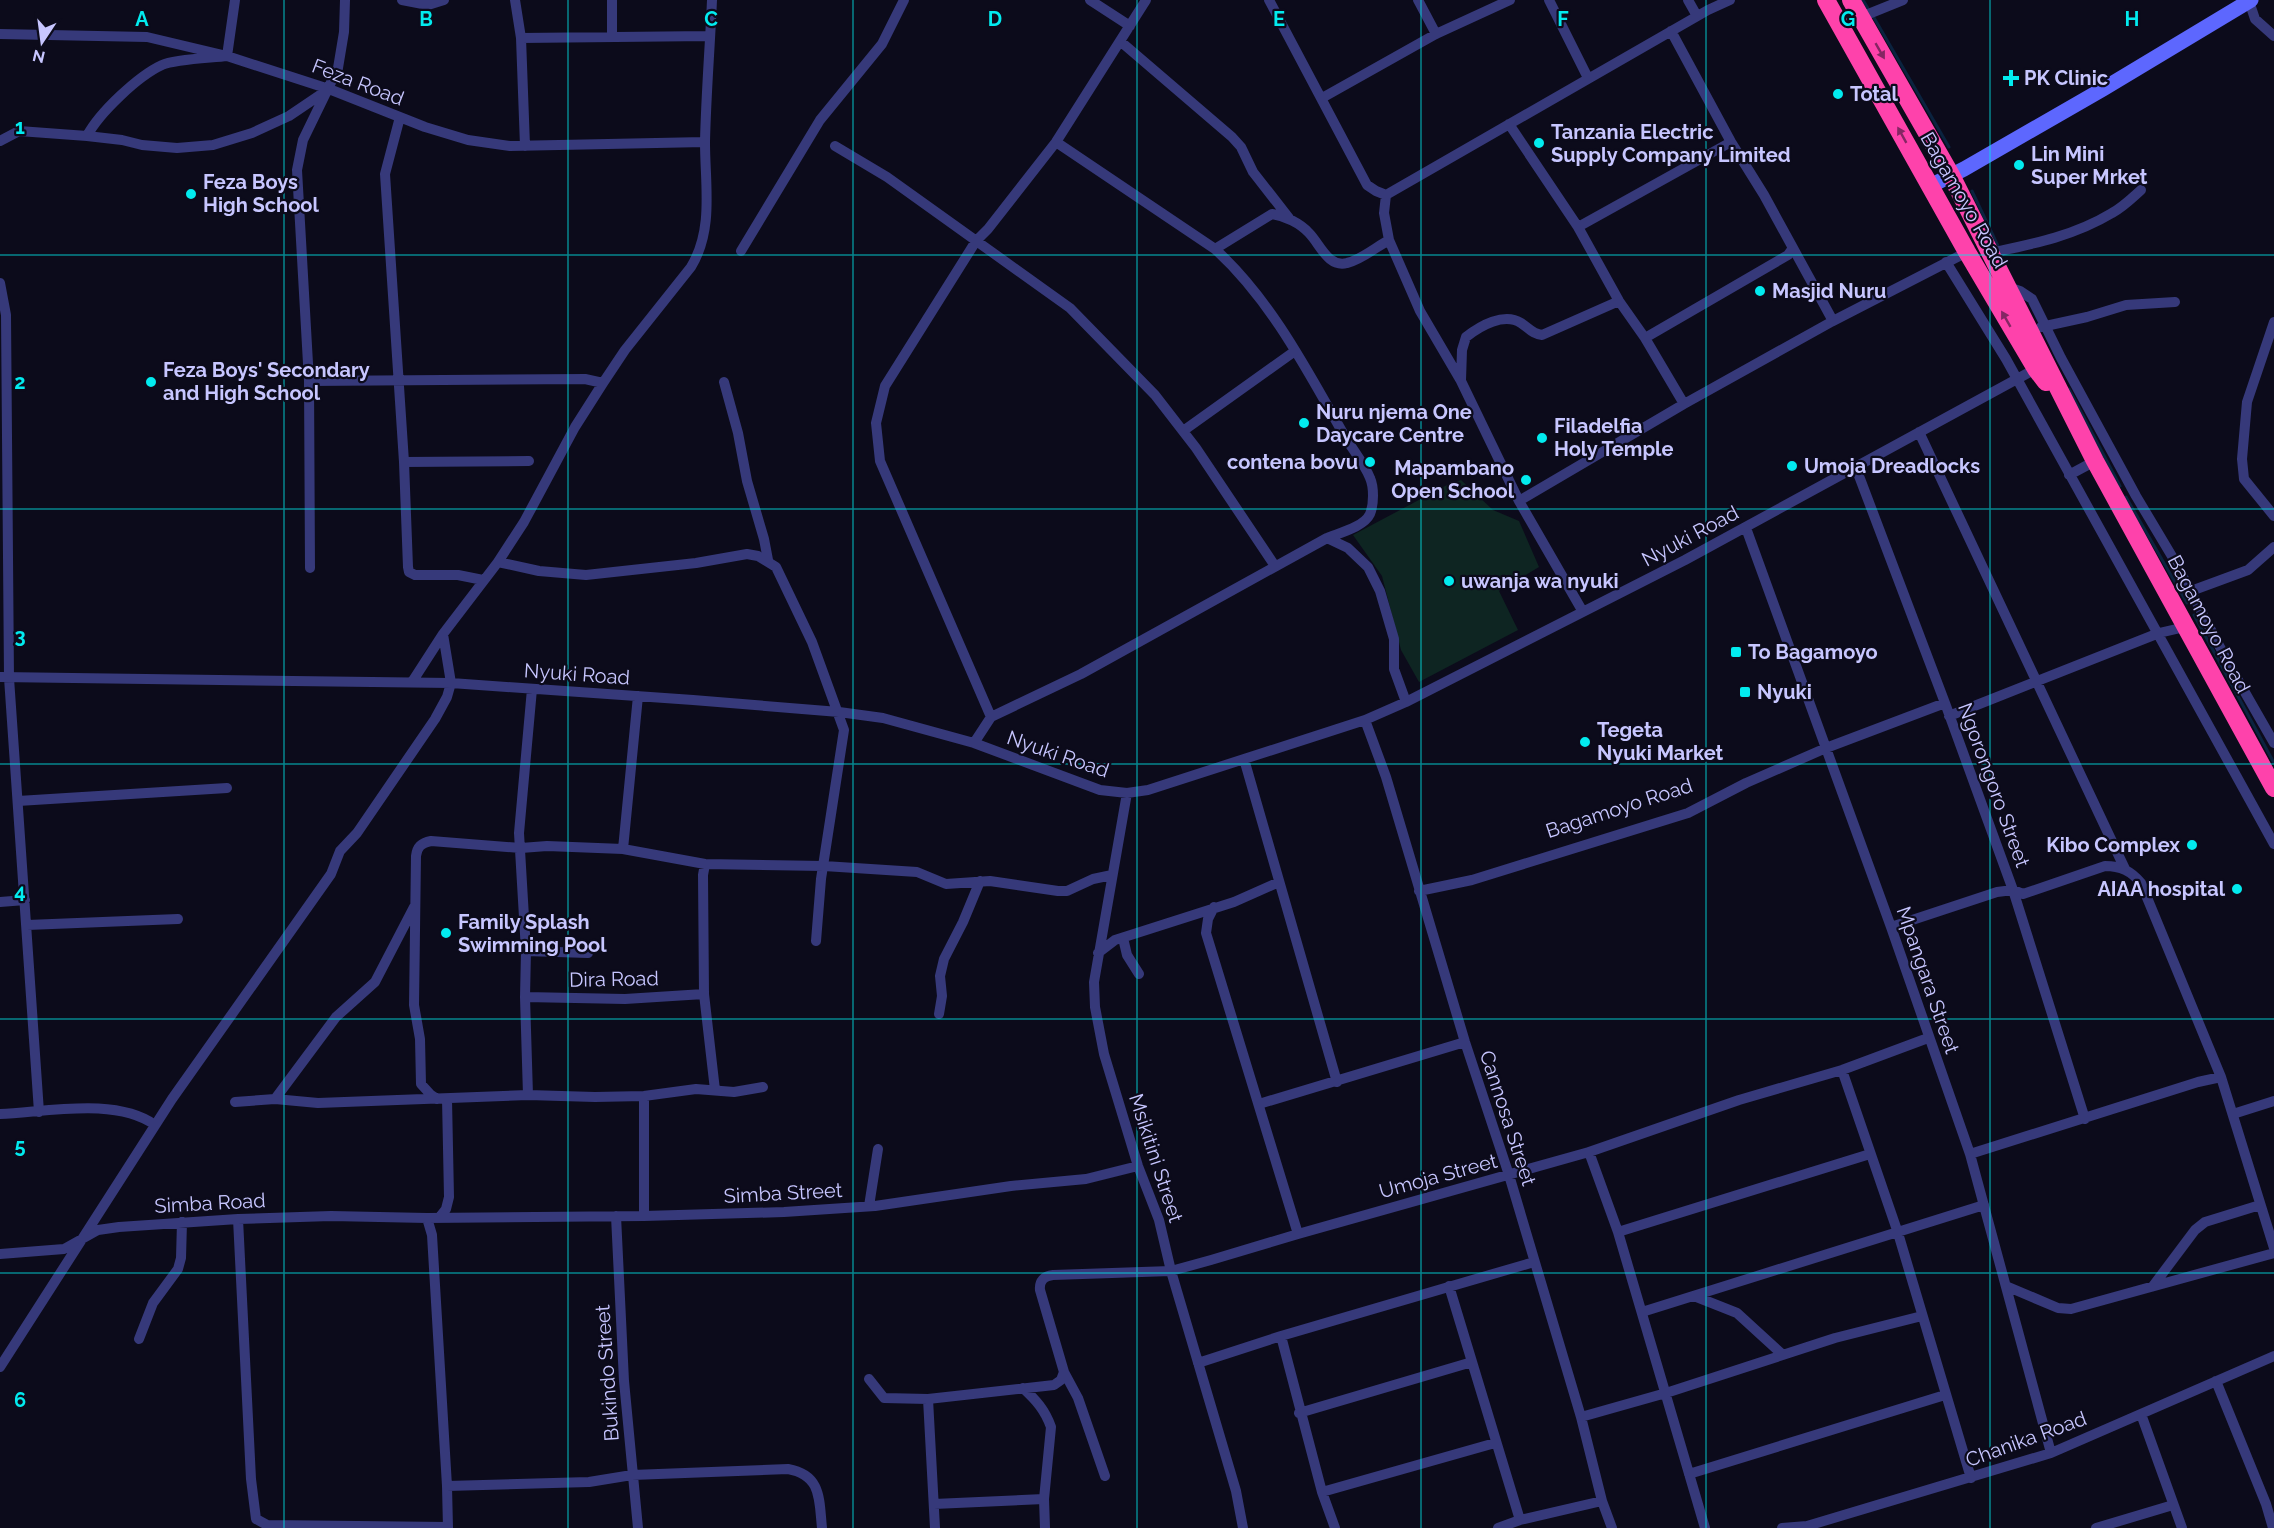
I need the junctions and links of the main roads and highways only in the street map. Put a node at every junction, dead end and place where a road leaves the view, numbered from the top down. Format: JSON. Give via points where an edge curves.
{"nodes":[{"id":1,"x":1826,"y":0,"type":"edge"},
{"id":2,"x":1851,"y":0,"type":"edge"},
{"id":3,"x":2250,"y":1,"type":"edge"},
{"id":4,"x":2230,"y":7,"type":"edge"},
{"id":5,"x":1951,"y":175,"type":"junction"},
{"id":6,"x":1930,"y":186,"type":"junction"},
{"id":7,"x":2041,"y":366,"type":"junction"},
{"id":8,"x":2274,"y":788,"type":"edge"}],
"edges":[{"from":6,"to":1,"type":"highway","name":"Bagamoyo Road","one_way":true},
{"from":2,"to":5,"type":"highway","name":"Bagamoyo Road","one_way":true},
{"from":3,"to":4,"type":"main road"},
{"from":4,"to":5,"type":"main road","via":[[2103,89]]},
{"from":5,"to":6,"type":"main road"},
{"from":5,"to":7,"type":"highway","name":"Bagamoyo Road","via":[[2007,287],[2037,328]]},
{"from":7,"to":6,"type":"highway","name":"Bagamoyo Road","one_way":true,"via":[[1967,252]]},
{"from":7,"to":8,"type":"highway","name":"Bagamoyo Road","via":[[2095,461],[2123,491],[2182,622]]}]}
